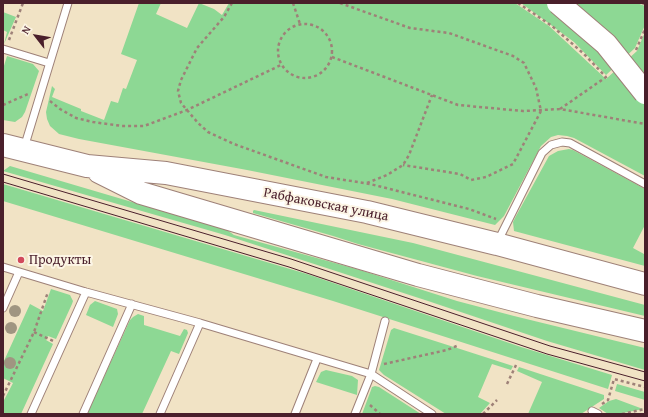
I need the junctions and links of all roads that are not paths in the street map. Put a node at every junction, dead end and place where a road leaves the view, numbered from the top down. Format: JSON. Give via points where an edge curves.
{"nodes":[{"id":1,"x":68,"y":3,"type":"edge"},
{"id":2,"x":558,"y":3,"type":"edge"},
{"id":3,"x":4,"y":50,"type":"edge"},
{"id":4,"x":49,"y":64,"type":"junction"},
{"id":5,"x":645,"y":93,"type":"edge"},
{"id":6,"x":13,"y":148,"type":"edge"},
{"id":7,"x":87,"y":166,"type":"junction"},
{"id":8,"x":645,"y":184,"type":"edge"},
{"id":9,"x":497,"y":244,"type":"junction"},
{"id":10,"x":3,"y":267,"type":"edge"},
{"id":11,"x":19,"y":272,"type":"junction"},
{"id":12,"x":645,"y":284,"type":"edge"},
{"id":13,"x":86,"y":292,"type":"junction"},
{"id":14,"x":132,"y":304,"type":"junction"},
{"id":15,"x":3,"y":308,"type":"edge"},
{"id":16,"x":385,"y":321,"type":"dead end"},
{"id":17,"x":200,"y":323,"type":"junction"},
{"id":18,"x":645,"y":331,"type":"edge"},
{"id":19,"x":317,"y":359,"type":"junction"},
{"id":20,"x":371,"y":374,"type":"junction"},
{"id":21,"x":31,"y":414,"type":"edge"},
{"id":22,"x":83,"y":414,"type":"edge"},
{"id":23,"x":160,"y":414,"type":"edge"},
{"id":24,"x":295,"y":414,"type":"edge"},
{"id":25,"x":355,"y":414,"type":"edge"},
{"id":26,"x":432,"y":414,"type":"edge"}],
"edges":[{"from":1,"to":4,"type":"lane"},
{"from":2,"to":5,"type":"main road","bridge":true,"via":[[606,44]]},
{"from":3,"to":4,"type":"lane"},
{"from":4,"to":6,"type":"lane","via":[[40,93]]},
{"from":6,"to":7,"type":"main road","name":"Рабфаковская улица"},
{"from":7,"to":9,"type":"main road","name":"Рабфаковская улица","via":[[166,173],[367,212]]},
{"from":7,"to":18,"type":"main road","via":[[141,193],[200,211],[418,275]]},
{"from":8,"to":9,"type":"lane","via":[[570,143],[551,145],[542,153]]},
{"from":9,"to":12,"type":"main road","name":"Рабфаковская улица"},
{"from":10,"to":11,"type":"lane"},
{"from":11,"to":13,"type":"lane"},
{"from":11,"to":15,"type":"lane"},
{"from":13,"to":14,"type":"lane"},
{"from":13,"to":21,"type":"lane"},
{"from":14,"to":17,"type":"lane"},
{"from":14,"to":22,"type":"lane"},
{"from":16,"to":20,"type":"lane"},
{"from":17,"to":19,"type":"lane"},
{"from":17,"to":23,"type":"lane"},
{"from":19,"to":20,"type":"lane"},
{"from":19,"to":24,"type":"lane"},
{"from":20,"to":25,"type":"lane"},
{"from":20,"to":26,"type":"lane"}]}
